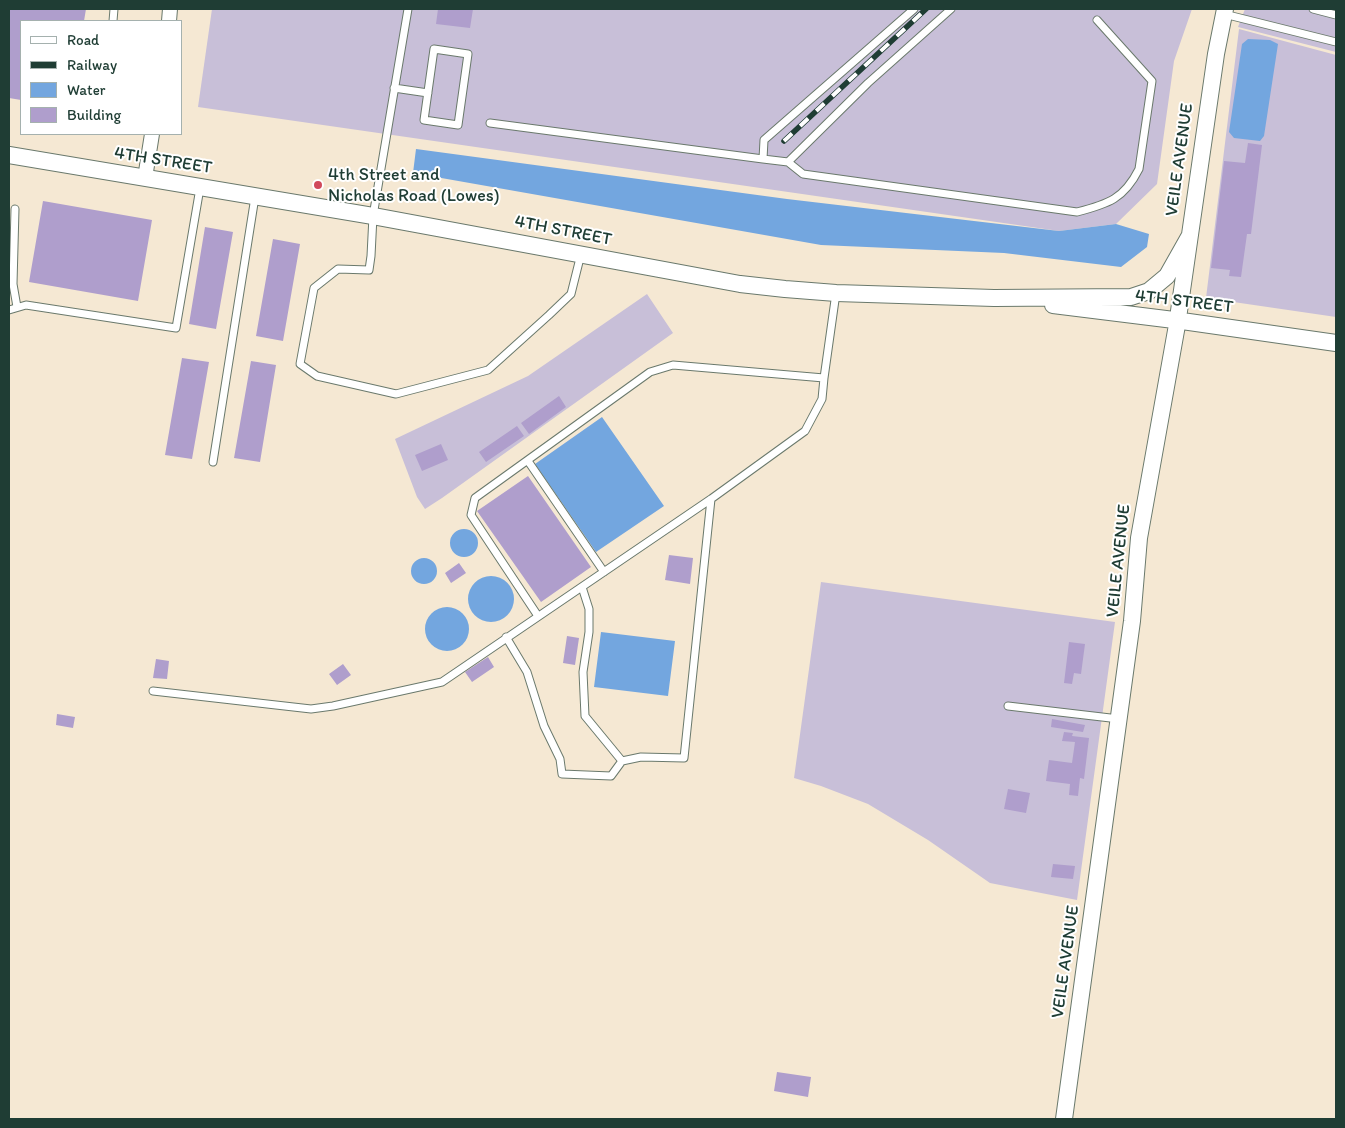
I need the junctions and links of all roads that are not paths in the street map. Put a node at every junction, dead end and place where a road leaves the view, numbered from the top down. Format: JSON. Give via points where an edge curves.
{"nodes":[{"id":1,"x":408,"y":9,"type":"edge"},
{"id":2,"x":914,"y":9,"type":"edge"},
{"id":3,"x":951,"y":9,"type":"edge"},
{"id":4,"x":1314,"y":9,"type":"edge"},
{"id":5,"x":1224,"y":11,"type":"edge"},
{"id":6,"x":1336,"y":15,"type":"edge"},
{"id":7,"x":1097,"y":20,"type":"dead end"},
{"id":8,"x":1336,"y":42,"type":"edge"},
{"id":9,"x":394,"y":88,"type":"junction"},
{"id":10,"x":428,"y":93,"type":"junction"},
{"id":11,"x":490,"y":124,"type":"dead end"},
{"id":12,"x":152,"y":135,"type":"edge"},
{"id":13,"x":9,"y":155,"type":"edge"},
{"id":14,"x":762,"y":159,"type":"junction"},
{"id":15,"x":788,"y":162,"type":"junction"},
{"id":16,"x":145,"y":178,"type":"junction"},
{"id":17,"x":200,"y":187,"type":"junction"},
{"id":18,"x":255,"y":197,"type":"junction"},
{"id":19,"x":15,"y":209,"type":"dead end"},
{"id":20,"x":373,"y":216,"type":"junction"},
{"id":21,"x":1189,"y":238,"type":"junction"},
{"id":22,"x":581,"y":254,"type":"junction"},
{"id":23,"x":836,"y":293,"type":"junction"},
{"id":24,"x":994,"y":298,"type":"junction"},
{"id":25,"x":18,"y":307,"type":"junction"},
{"id":26,"x":9,"y":310,"type":"edge"},
{"id":27,"x":1177,"y":321,"type":"junction"},
{"id":28,"x":1336,"y":343,"type":"edge"},
{"id":29,"x":824,"y":378,"type":"junction"},
{"id":30,"x":528,"y":461,"type":"junction"},
{"id":31,"x":213,"y":462,"type":"dead end"},
{"id":32,"x":711,"y":499,"type":"junction"},
{"id":33,"x":604,"y":572,"type":"junction"},
{"id":34,"x":582,"y":587,"type":"junction"},
{"id":35,"x":538,"y":616,"type":"junction"},
{"id":36,"x":506,"y":637,"type":"junction"},
{"id":37,"x":153,"y":690,"type":"dead end"},
{"id":38,"x":1008,"y":706,"type":"dead end"},
{"id":39,"x":1119,"y":719,"type":"junction"},
{"id":40,"x":622,"y":761,"type":"junction"},
{"id":41,"x":1064,"y":1119,"type":"edge"}],
"edges":[{"from":1,"to":9,"type":"lane"},
{"from":2,"to":14,"type":"lane","via":[[764,140]]},
{"from":3,"to":15,"type":"lane","via":[[868,83]]},
{"from":4,"to":6,"type":"lane"},
{"from":5,"to":8,"type":"lane"},
{"from":5,"to":21,"type":"street","name":"VEILE AVENUE"},
{"from":7,"to":15,"type":"lane","via":[[1152,81],[1139,169],[1125,191],[1101,206],[1077,212],[803,174]]},
{"from":9,"to":10,"type":"lane"},
{"from":9,"to":20,"type":"lane"},
{"from":10,"to":10,"type":"lane","via":[[424,120],[458,125],[468,54],[434,50]]},
{"from":11,"to":14,"type":"lane"},
{"from":12,"to":16,"type":"street"},
{"from":13,"to":16,"type":"street","name":"4TH STREET"},
{"from":14,"to":15,"type":"lane"},
{"from":16,"to":17,"type":"street","name":"4TH STREET"},
{"from":17,"to":18,"type":"street","name":"4TH STREET"},
{"from":17,"to":25,"type":"lane","via":[[176,328],[26,305]]},
{"from":18,"to":20,"type":"street","name":"4TH STREET"},
{"from":18,"to":31,"type":"lane"},
{"from":19,"to":25,"type":"lane","via":[[13,284]]},
{"from":20,"to":22,"type":"street","name":"4TH STREET"},
{"from":20,"to":22,"type":"lane","via":[[369,270],[338,270],[314,288],[300,364],[317,376],[396,394],[488,370],[571,294]]},
{"from":21,"to":24,"type":"street","via":[[1167,276],[1150,291],[1141,294],[1130,297]]},
{"from":21,"to":27,"type":"street","name":"VEILE AVENUE"},
{"from":22,"to":23,"type":"street","name":"4TH STREET","via":[[740,284]]},
{"from":23,"to":24,"type":"street","name":"4TH STREET"},
{"from":23,"to":29,"type":"lane"},
{"from":24,"to":27,"type":"street","name":"4TH STREET"},
{"from":25,"to":26,"type":"lane"},
{"from":27,"to":28,"type":"street","name":"4TH STREET"},
{"from":27,"to":39,"type":"street","name":"VEILE AVENUE","via":[[1139,538]]},
{"from":29,"to":30,"type":"lane","via":[[673,365],[650,372]]},
{"from":29,"to":32,"type":"lane","via":[[822,399],[805,431]]},
{"from":30,"to":33,"type":"lane"},
{"from":30,"to":35,"type":"lane","via":[[475,498],[471,516]]},
{"from":32,"to":33,"type":"lane"},
{"from":32,"to":40,"type":"lane","via":[[684,758],[641,757]]},
{"from":33,"to":34,"type":"lane"},
{"from":34,"to":35,"type":"lane"},
{"from":34,"to":40,"type":"lane","via":[[589,609],[583,672],[585,716]]},
{"from":35,"to":36,"type":"lane"},
{"from":36,"to":37,"type":"lane","via":[[442,682],[332,706],[311,709]]},
{"from":36,"to":40,"type":"lane","via":[[527,672],[544,726],[560,759],[562,774],[611,776]]},
{"from":38,"to":39,"type":"lane"},
{"from":39,"to":41,"type":"street","name":"VEILE AVENUE"}]}
